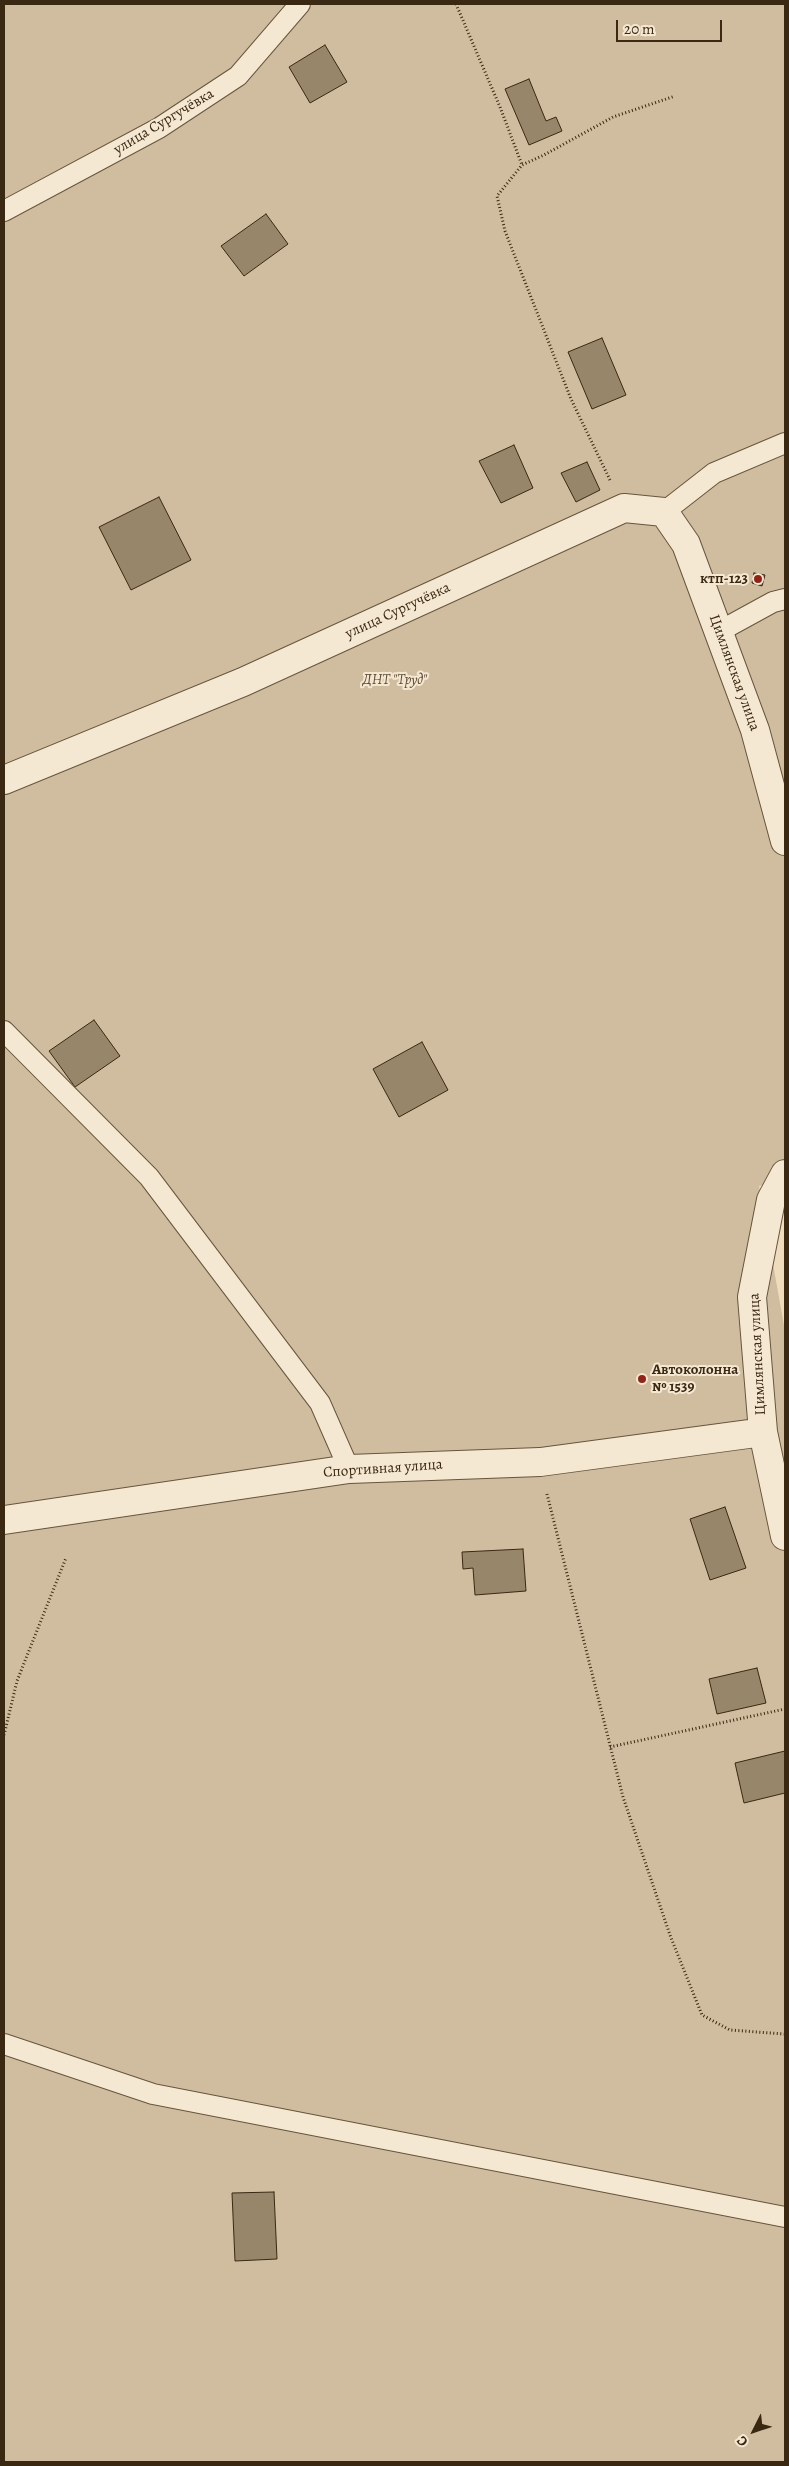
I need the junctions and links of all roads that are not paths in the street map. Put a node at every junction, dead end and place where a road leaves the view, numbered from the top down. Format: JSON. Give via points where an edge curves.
{"nodes":[{"id":1,"x":300,"y":4,"type":"edge"},
{"id":2,"x":4,"y":211,"type":"edge"},
{"id":3,"x":785,"y":443,"type":"edge"},
{"id":4,"x":664,"y":512,"type":"junction"},
{"id":5,"x":785,"y":599,"type":"edge"},
{"id":6,"x":720,"y":632,"type":"junction"},
{"id":7,"x":4,"y":780,"type":"edge"},
{"id":8,"x":785,"y":841,"type":"edge"},
{"id":9,"x":4,"y":1031,"type":"edge"},
{"id":10,"x":785,"y":1174,"type":"edge"},
{"id":11,"x":763,"y":1432,"type":"junction"},
{"id":12,"x":349,"y":1469,"type":"junction"},
{"id":13,"x":4,"y":1520,"type":"edge"},
{"id":14,"x":785,"y":1536,"type":"edge"},
{"id":15,"x":4,"y":2044,"type":"edge"},
{"id":16,"x":785,"y":2217,"type":"edge"}],
"edges":[{"from":1,"to":2,"type":"lane","name":"улица Сургучёвка","via":[[238,76],[159,128]]},
{"from":3,"to":4,"type":"lane","via":[[714,473]]},
{"from":4,"to":6,"type":"street","name":"Цимлянская улица","via":[[686,544]]},
{"from":4,"to":7,"type":"street","name":"улица Сургучёвка","via":[[624,508],[243,682]]},
{"from":5,"to":6,"type":"lane","via":[[773,602]]},
{"from":6,"to":8,"type":"street","name":"Цимлянская улица","via":[[756,730]]},
{"from":9,"to":12,"type":"lane","via":[[149,1177],[320,1403]]},
{"from":10,"to":11,"type":"street","name":"Цимлянская улица","via":[[771,1200],[752,1297]]},
{"from":11,"to":12,"type":"street","name":"Спортивная улица","via":[[540,1462]]},
{"from":11,"to":14,"type":"street","name":"Цимлянская улица"},
{"from":12,"to":13,"type":"street","name":"Спортивная улица"},
{"from":15,"to":16,"type":"lane","via":[[153,2094]]}]}
